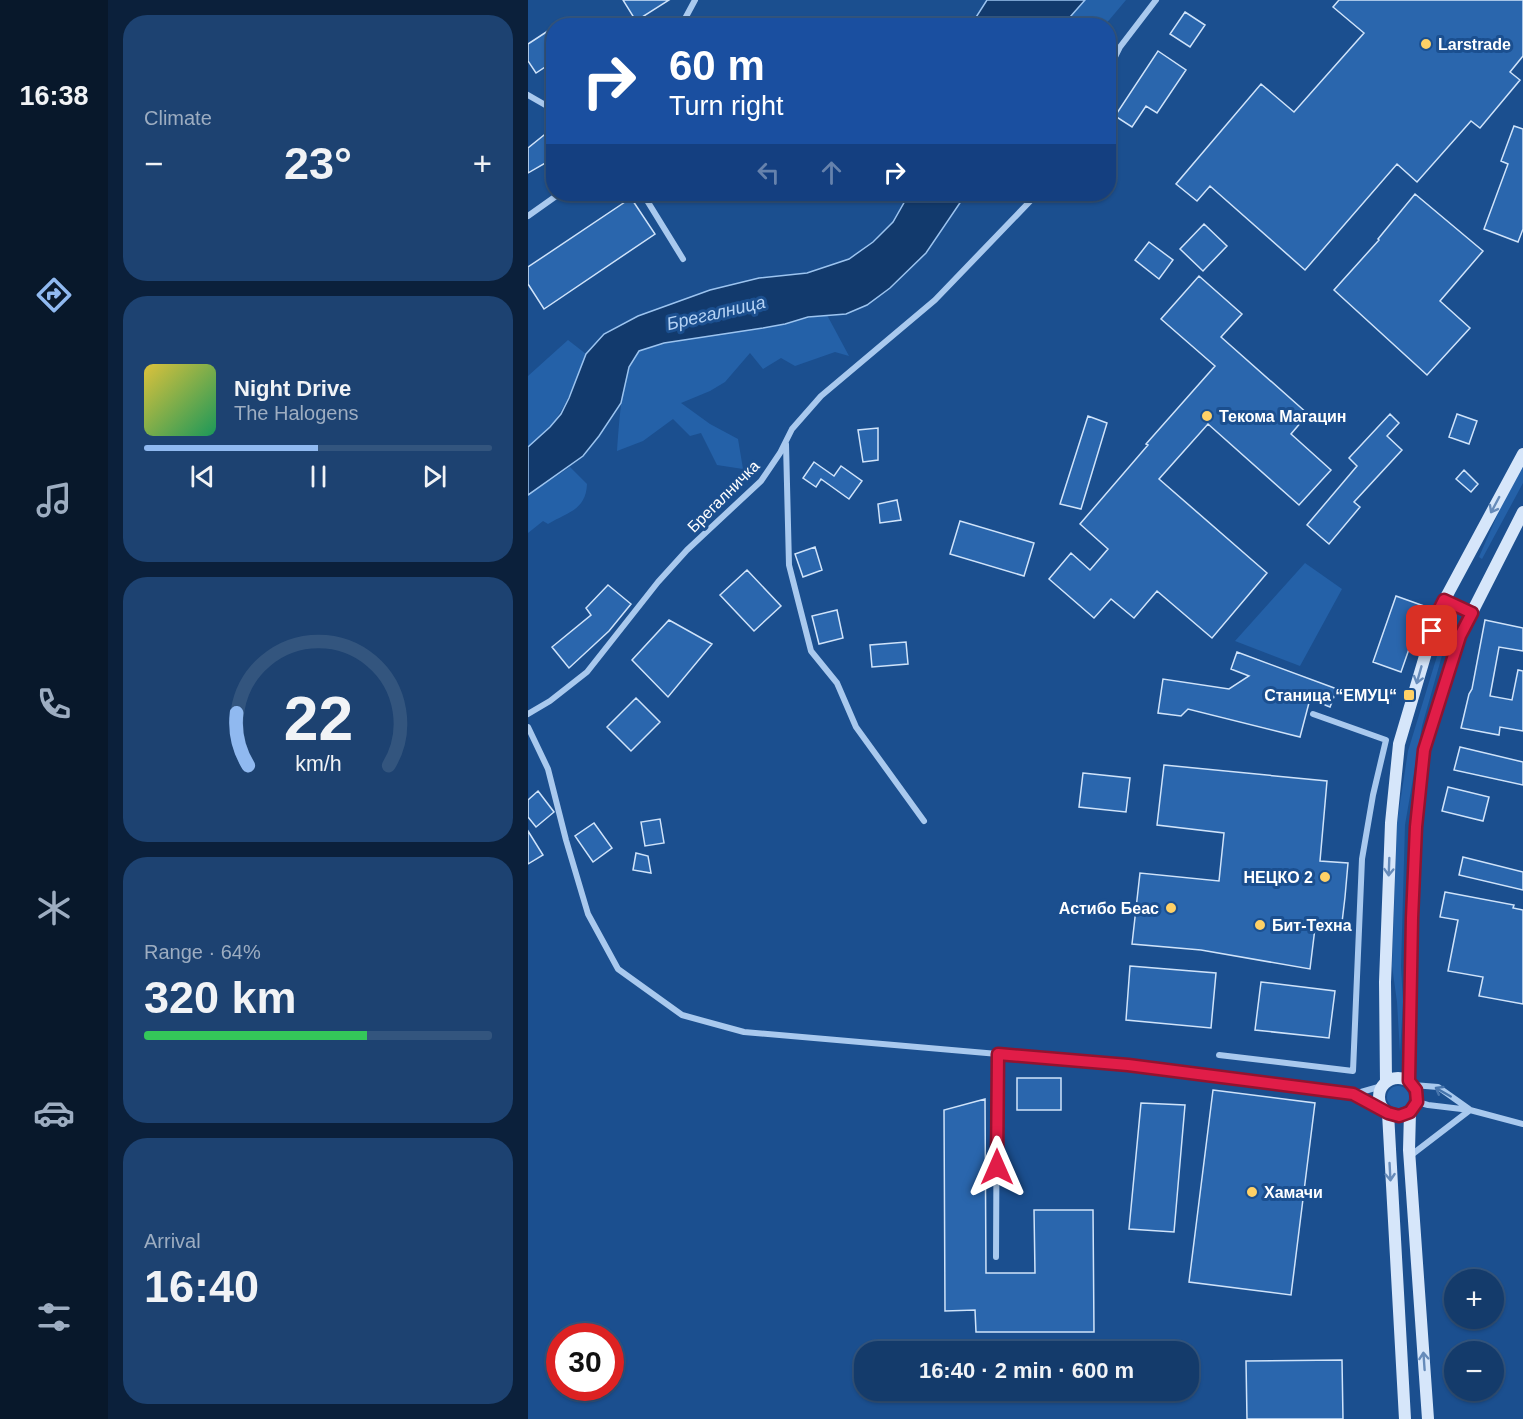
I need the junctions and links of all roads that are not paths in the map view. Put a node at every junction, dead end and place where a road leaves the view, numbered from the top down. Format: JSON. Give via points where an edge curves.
{"nodes":[{"id":1,"x":695,"y":0,"type":"edge"},
{"id":2,"x":1156,"y":0,"type":"edge"},
{"id":3,"x":685,"y":18,"type":"edge"},
{"id":4,"x":1116,"y":56,"type":"edge"},
{"id":5,"x":528,"y":95,"type":"edge"},
{"id":6,"x":546,"y":105,"type":"edge"},
{"id":7,"x":549,"y":201,"type":"edge"},
{"id":8,"x":647,"y":201,"type":"edge"},
{"id":9,"x":1030,"y":201,"type":"edge"},
{"id":10,"x":528,"y":216,"type":"edge"},
{"id":11,"x":684,"y":259,"type":"dead end"},
{"id":12,"x":786,"y":440,"type":"junction"},
{"id":13,"x":1523,"y":454,"type":"edge"},
{"id":14,"x":1523,"y":512,"type":"edge"},
{"id":15,"x":1444,"y":600,"type":"junction"},
{"id":16,"x":1472,"y":613,"type":"junction"},
{"id":17,"x":528,"y":714,"type":"edge"},
{"id":18,"x":1313,"y":714,"type":"dead end"},
{"id":19,"x":528,"y":727,"type":"edge"},
{"id":20,"x":924,"y":821,"type":"dead end"},
{"id":21,"x":998,"y":1054,"type":"junction"},
{"id":22,"x":1219,"y":1055,"type":"dead end"},
{"id":23,"x":1411,"y":1083,"type":"junction"},
{"id":24,"x":1384,"y":1084,"type":"junction"},
{"id":25,"x":1353,"y":1094,"type":"junction"},
{"id":26,"x":1414,"y":1107,"type":"junction"},
{"id":27,"x":1470,"y":1110,"type":"junction"},
{"id":28,"x":1385,"y":1111,"type":"junction"},
{"id":29,"x":1523,"y":1124,"type":"edge"},
{"id":30,"x":1410,"y":1157,"type":"junction"},
{"id":31,"x":996,"y":1257,"type":"dead end"},
{"id":32,"x":1405,"y":1419,"type":"edge"},
{"id":33,"x":1428,"y":1419,"type":"edge"}],
"edges":[{"from":1,"to":3,"type":"street"},
{"from":2,"to":4,"type":"street"},
{"from":5,"to":6,"type":"street"},
{"from":7,"to":10,"type":"street"},
{"from":8,"to":11,"type":"street"},
{"from":9,"to":12,"type":"street","name":"Брегалничка","via":[[935,300],[821,396]]},
{"from":12,"to":17,"type":"street","name":"Брегалничка","via":[[761,481],[687,550],[587,672]]},
{"from":12,"to":20,"type":"street","via":[[789,565],[811,651],[837,683],[856,727]]},
{"from":13,"to":15,"type":"main road","one_way":true},
{"from":14,"to":16,"type":"main road"},
{"from":15,"to":16,"type":"main road"},
{"from":15,"to":24,"type":"main road","one_way":true,"via":[[1399,744],[1391,823]]},
{"from":16,"to":23,"type":"main road","via":[[1460,636],[1424,750],[1412,918]]},
{"from":18,"to":22,"type":"street","via":[[1386,740],[1362,859],[1353,1071]]},
{"from":19,"to":21,"type":"street","via":[[548,769],[588,914],[618,969],[682,1016],[744,1032]]},
{"from":21,"to":25,"type":"street","via":[[1128,1065]]},
{"from":21,"to":31,"type":"street"},
{"from":23,"to":24,"type":"main road","via":[[1397,1078]]},
{"from":23,"to":26,"type":"main road","via":[[1418,1096]]},
{"from":27,"to":23,"type":"street","one_way":true,"via":[[1438,1087]]},
{"from":24,"to":25,"type":"street"},
{"from":24,"to":28,"type":"main road","via":[[1379,1098]]},
{"from":25,"to":28,"type":"street"},
{"from":26,"to":27,"type":"street"},
{"from":26,"to":28,"type":"main road","via":[[1399,1116]]},
{"from":26,"to":30,"type":"main road"},
{"from":27,"to":29,"type":"street"},
{"from":27,"to":30,"type":"street"},
{"from":28,"to":32,"type":"main road","one_way":true},
{"from":33,"to":30,"type":"main road","one_way":true}]}
